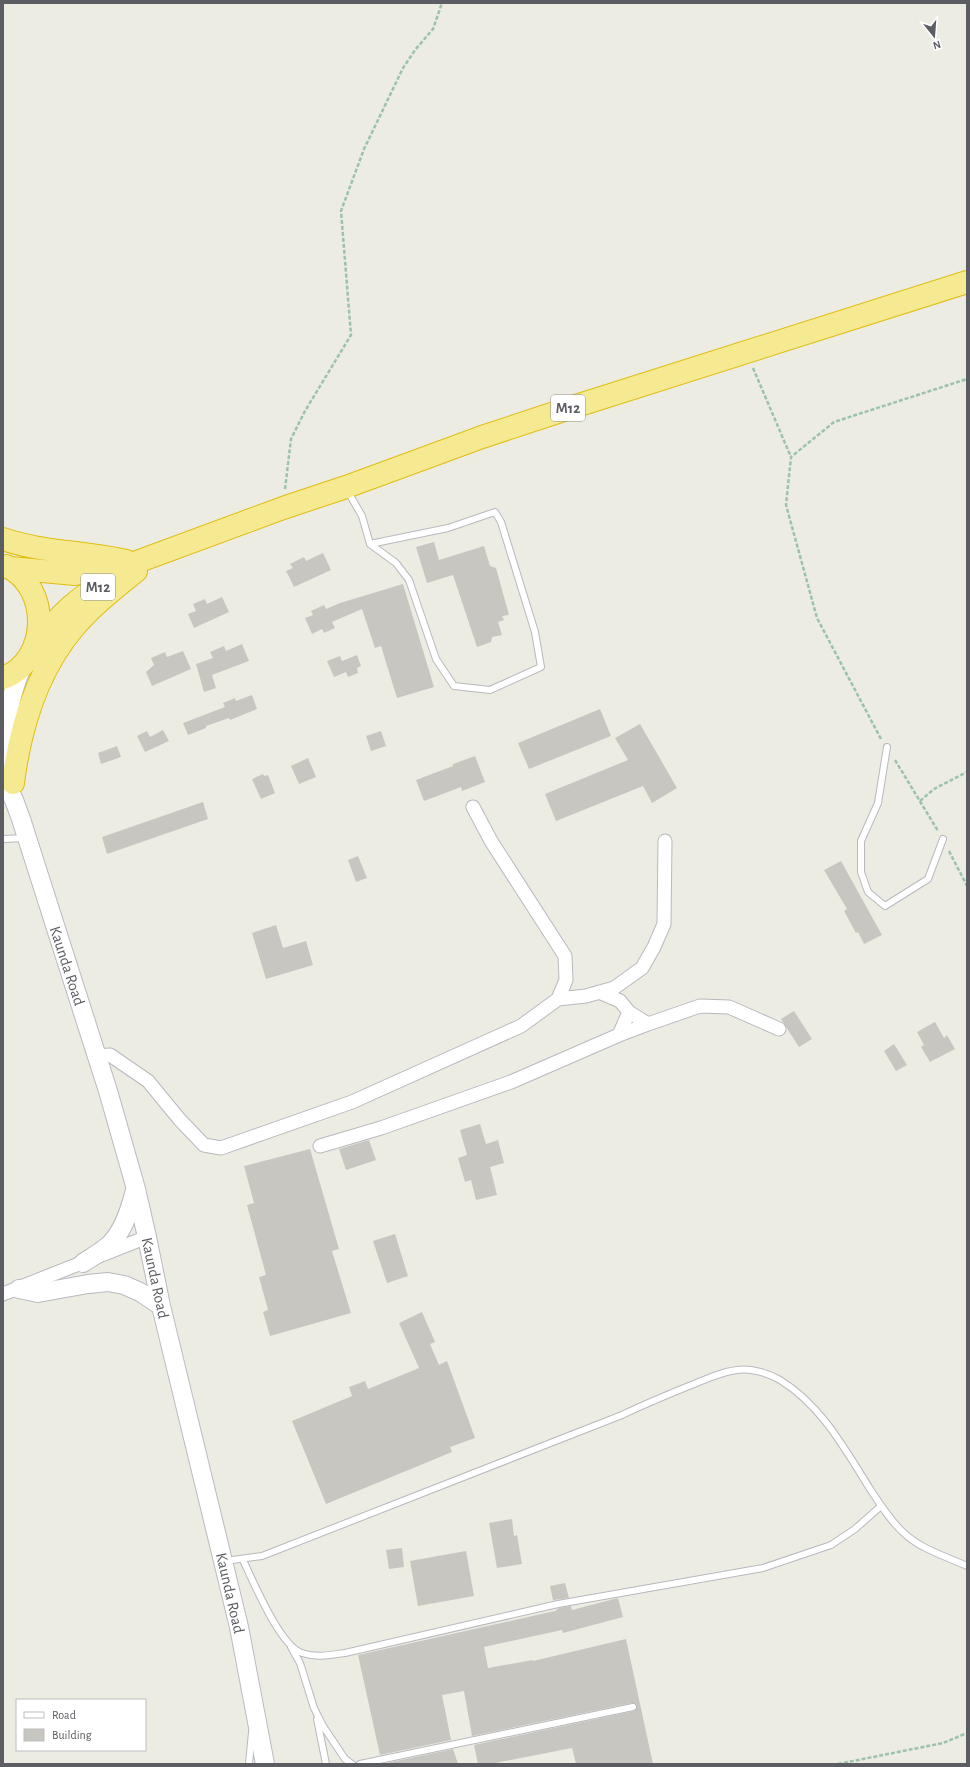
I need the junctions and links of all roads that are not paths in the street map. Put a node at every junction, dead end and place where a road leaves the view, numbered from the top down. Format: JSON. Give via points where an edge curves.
{"nodes":[{"id":1,"x":967,"y":282,"type":"edge"},
{"id":2,"x":346,"y":487,"type":"junction"},
{"id":3,"x":3,"y":539,"type":"edge"},
{"id":4,"x":370,"y":544,"type":"junction"},
{"id":5,"x":7,"y":566,"type":"edge"},
{"id":6,"x":135,"y":567,"type":"junction"},
{"id":7,"x":36,"y":644,"type":"junction"},
{"id":8,"x":23,"y":664,"type":"junction"},
{"id":9,"x":3,"y":678,"type":"edge"},
{"id":10,"x":887,"y":747,"type":"road end"},
{"id":11,"x":8,"y":786,"type":"edge"},
{"id":12,"x":473,"y":807,"type":"dead end"},
{"id":13,"x":27,"y":838,"type":"junction"},
{"id":14,"x":3,"y":839,"type":"edge"},
{"id":15,"x":943,"y":839,"type":"road end"},
{"id":16,"x":664,"y":841,"type":"dead end"},
{"id":17,"x":598,"y":992,"type":"junction"},
{"id":18,"x":558,"y":999,"type":"junction"},
{"id":19,"x":629,"y":1012,"type":"junction"},
{"id":20,"x":648,"y":1024,"type":"junction"},
{"id":21,"x":779,"y":1029,"type":"dead end"},
{"id":22,"x":619,"y":1035,"type":"junction"},
{"id":23,"x":96,"y":1056,"type":"junction"},
{"id":24,"x":320,"y":1146,"type":"dead end"},
{"id":25,"x":136,"y":1189,"type":"junction"},
{"id":26,"x":147,"y":1237,"type":"junction"},
{"id":27,"x":83,"y":1263,"type":"junction"},
{"id":28,"x":11,"y":1291,"type":"edge"},
{"id":29,"x":161,"y":1306,"type":"junction"},
{"id":30,"x":881,"y":1506,"type":"junction"},
{"id":31,"x":243,"y":1560,"type":"junction"},
{"id":32,"x":223,"y":1561,"type":"junction"},
{"id":33,"x":967,"y":1566,"type":"edge"},
{"id":34,"x":288,"y":1642,"type":"junction"},
{"id":35,"x":254,"y":1704,"type":"junction"},
{"id":36,"x":314,"y":1708,"type":"junction"},
{"id":37,"x":633,"y":1708,"type":"dead end"},
{"id":38,"x":249,"y":1764,"type":"edge"},
{"id":39,"x":265,"y":1764,"type":"edge"},
{"id":40,"x":326,"y":1764,"type":"edge"},
{"id":41,"x":352,"y":1764,"type":"edge"},
{"id":42,"x":360,"y":1764,"type":"edge"}],
"edges":[{"from":1,"to":2,"type":"highway","number":"M12","via":[[482,437]]},
{"from":2,"to":4,"type":"lane","via":[[362,516]]},
{"from":2,"to":6,"type":"highway","number":"M12","via":[[173,547]]},
{"from":3,"to":6,"type":"highway","via":[[20,545],[111,557]]},
{"from":4,"to":4,"type":"lane","via":[[396,563],[409,580],[436,659],[454,686],[490,690],[541,667],[535,632],[501,522],[495,512],[448,528]]},
{"from":5,"to":6,"type":"highway","number":"M12","via":[[75,574]]},
{"from":5,"to":7,"type":"highway","number":"M12","via":[[27,582],[37,602],[40,623]]},
{"from":6,"to":7,"type":"highway","number":"M12","via":[[82,597],[58,618]]},
{"from":6,"to":11,"type":"highway","via":[[74,627],[47,666],[28,712]]},
{"from":7,"to":8,"type":"highway","number":"M12"},
{"from":8,"to":9,"type":"highway","number":"M12"},
{"from":8,"to":11,"type":"main road","name":"Kaunda Road","via":[[8,712]]},
{"from":10,"to":15,"type":"lane","via":[[878,804],[861,841],[861,872],[868,892],[885,906],[928,879]]},
{"from":11,"to":13,"type":"main road","name":"Kaunda Road"},
{"from":12,"to":18,"type":"street","via":[[491,841],[565,956],[566,980]]},
{"from":13,"to":14,"type":"lane"},
{"from":13,"to":23,"type":"main road","name":"Kaunda Road"},
{"from":16,"to":17,"type":"street","via":[[664,924],[654,947],[642,968],[614,988]]},
{"from":17,"to":18,"type":"street"},
{"from":17,"to":19,"type":"street","via":[[620,1001]]},
{"from":18,"to":23,"type":"street","via":[[521,1026],[352,1102],[222,1148],[204,1145],[148,1081],[110,1055]]},
{"from":19,"to":20,"type":"street"},
{"from":19,"to":22,"type":"street"},
{"from":20,"to":21,"type":"street","via":[[700,1006],[729,1007]]},
{"from":20,"to":22,"type":"street"},
{"from":22,"to":24,"type":"street","via":[[511,1082],[381,1128]]},
{"from":23,"to":25,"type":"main road","name":"Kaunda Road"},
{"from":25,"to":26,"type":"main road","name":"Kaunda Road"},
{"from":25,"to":27,"type":"main road","via":[[128,1215],[106,1249]]},
{"from":26,"to":27,"type":"street"},
{"from":26,"to":29,"type":"main road","name":"Kaunda Road"},
{"from":27,"to":28,"type":"street"},
{"from":28,"to":29,"type":"main road","via":[[38,1293],[108,1282],[140,1292]]},
{"from":29,"to":32,"type":"main road","name":"Kaunda Road"},
{"from":30,"to":31,"type":"lane","via":[[838,1438],[802,1395],[774,1376],[738,1370],[714,1376],[622,1415],[269,1553]]},
{"from":30,"to":33,"type":"lane","via":[[905,1534],[918,1543]]},
{"from":30,"to":34,"type":"lane","via":[[855,1529],[831,1545],[763,1568],[558,1604],[320,1657],[300,1653]]},
{"from":31,"to":32,"type":"lane"},
{"from":31,"to":34,"type":"lane","via":[[268,1613]]},
{"from":32,"to":35,"type":"main road","name":"Kaunda Road"},
{"from":34,"to":36,"type":"lane","via":[[300,1663]]},
{"from":35,"to":38,"type":"lane"},
{"from":35,"to":39,"type":"main road","name":"Kaunda Road"},
{"from":36,"to":40,"type":"lane"},
{"from":36,"to":41,"type":"lane","via":[[332,1740],[345,1759]]},
{"from":37,"to":42,"type":"lane"}]}
